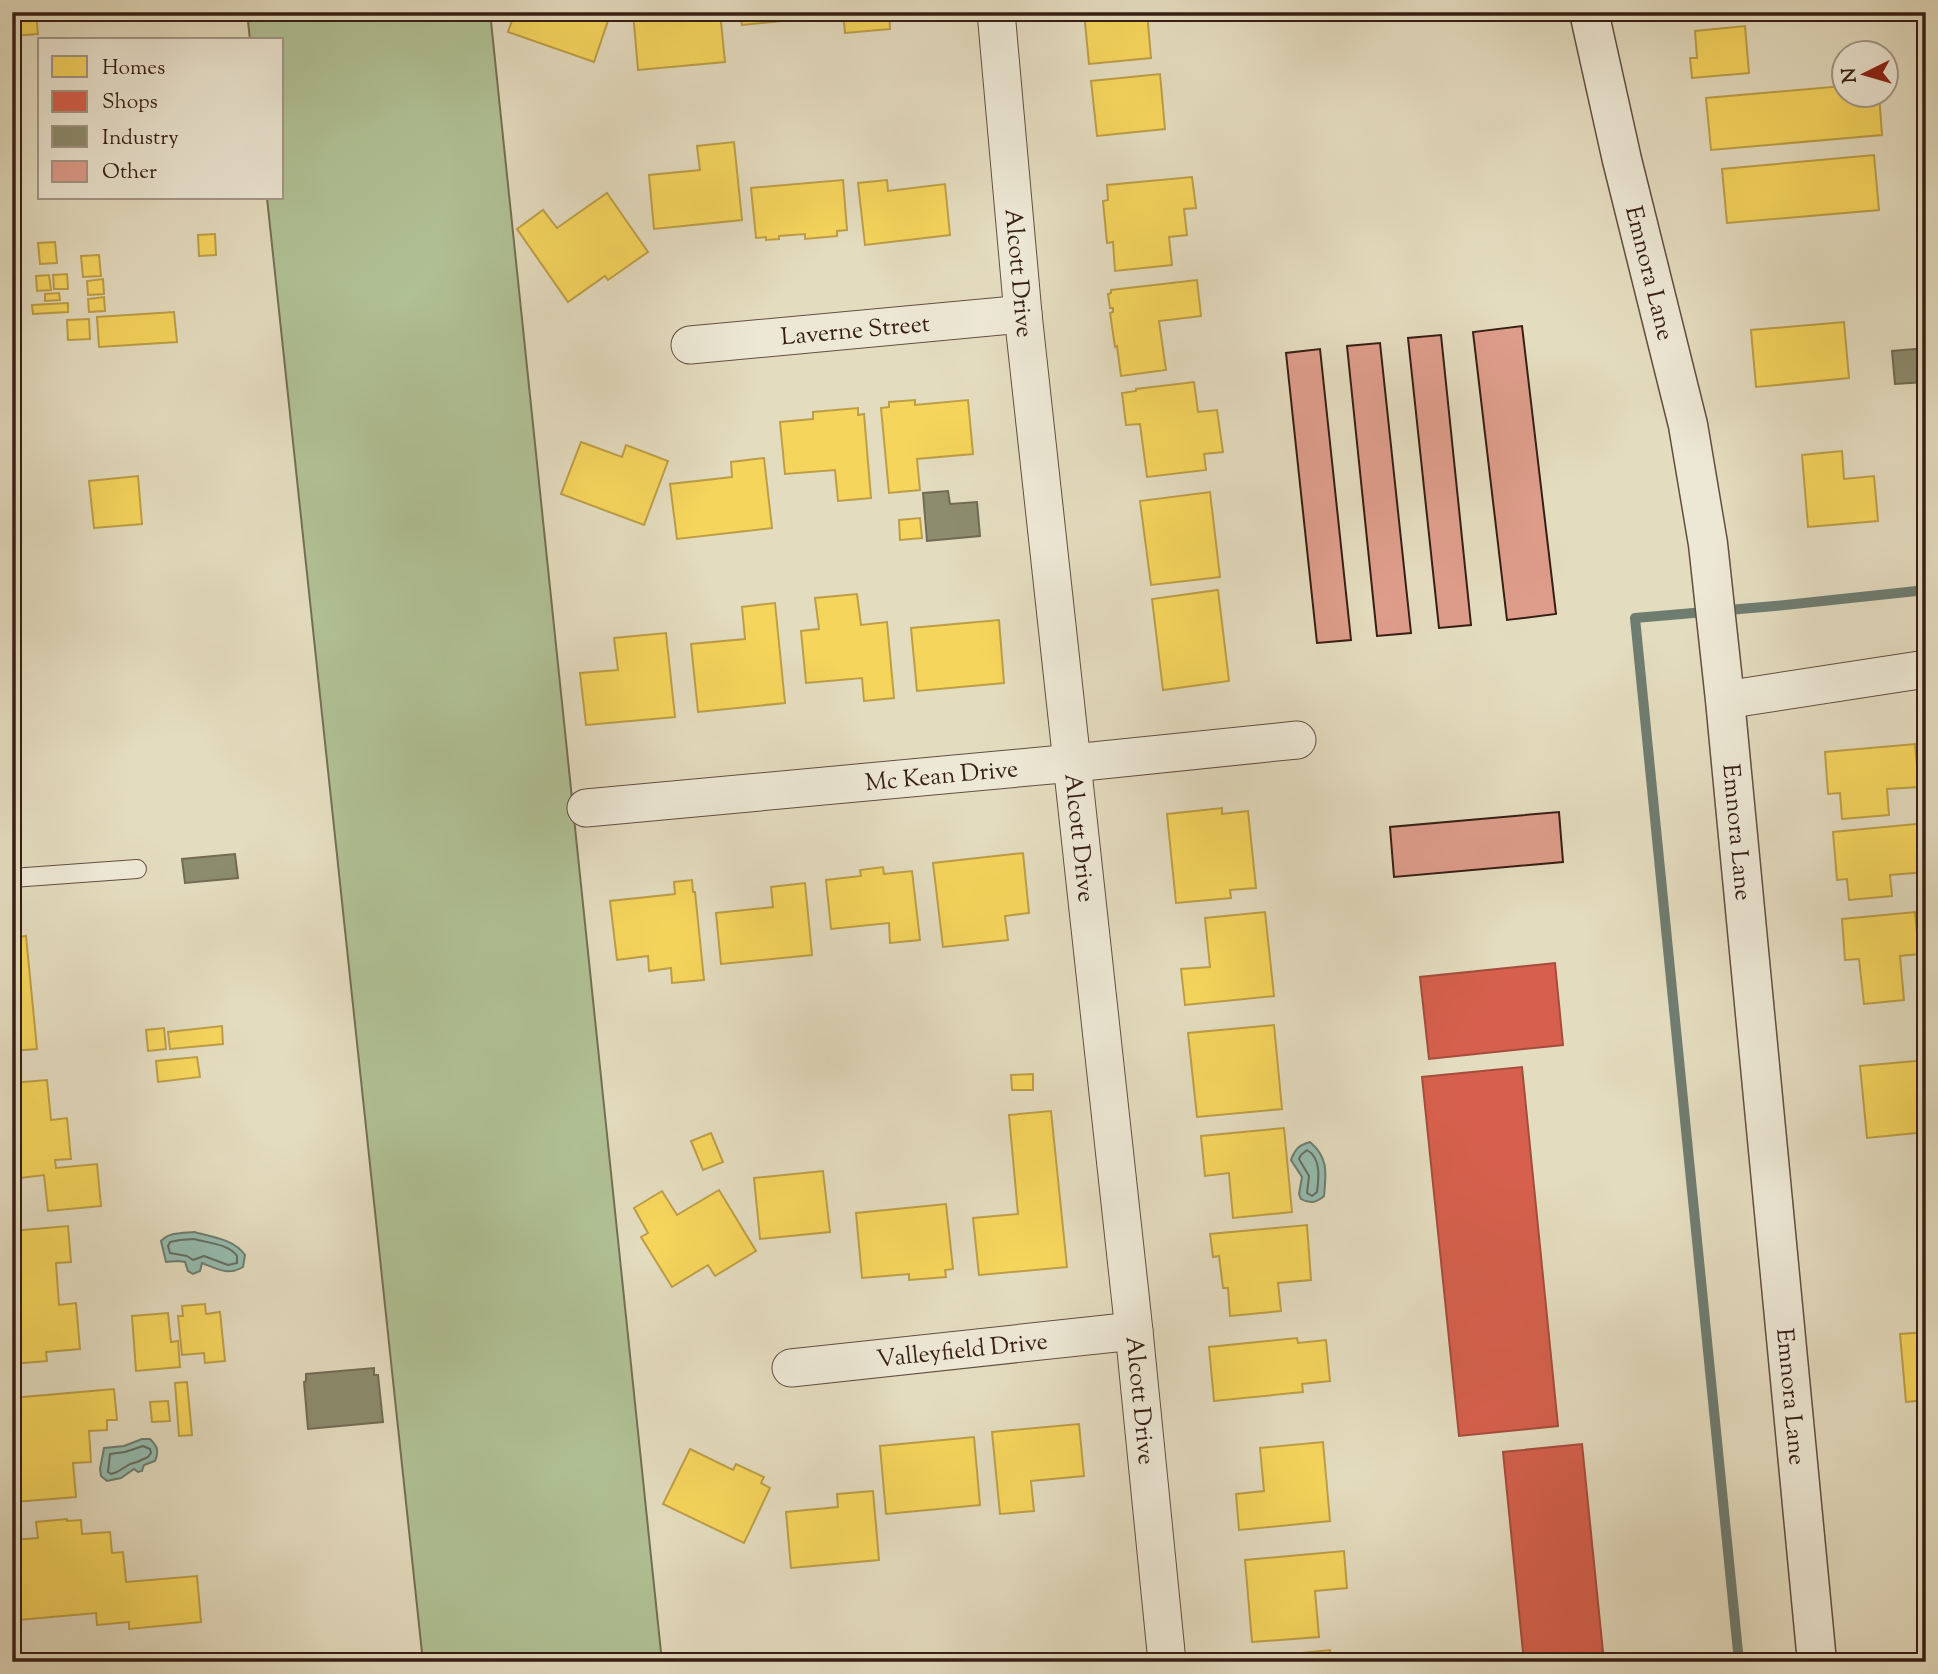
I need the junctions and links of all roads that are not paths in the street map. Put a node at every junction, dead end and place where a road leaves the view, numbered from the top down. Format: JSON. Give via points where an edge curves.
{"nodes":[{"id":1,"x":996,"y":12,"type":"edge"},
{"id":2,"x":1589,"y":12,"type":"edge"},
{"id":3,"x":1023,"y":314,"type":"junction"},
{"id":4,"x":690,"y":345,"type":"dead end"},
{"id":5,"x":1926,"y":669,"type":"edge"},
{"id":6,"x":1725,"y":700,"type":"junction"},
{"id":7,"x":1297,"y":740,"type":"dead end"},
{"id":8,"x":1073,"y":763,"type":"junction"},
{"id":9,"x":586,"y":808,"type":"dead end"},
{"id":10,"x":137,"y":869,"type":"dead end"},
{"id":11,"x":12,"y":878,"type":"edge"},
{"id":12,"x":1133,"y":1331,"type":"junction"},
{"id":13,"x":791,"y":1368,"type":"dead end"},
{"id":14,"x":1167,"y":1662,"type":"edge"},
{"id":15,"x":1816,"y":1662,"type":"edge"}],
"edges":[{"from":1,"to":3,"type":"street","name":"Alcott Drive"},
{"from":2,"to":6,"type":"street","name":"Emnora Lane","via":[[1688,425],[1708,544]]},
{"from":3,"to":4,"type":"street","name":"Laverne Street"},
{"from":3,"to":8,"type":"street","name":"Alcott Drive"},
{"from":5,"to":6,"type":"street"},
{"from":6,"to":15,"type":"street","name":"Emnora Lane"},
{"from":7,"to":8,"type":"street","name":"Mc Kean Drive"},
{"from":8,"to":9,"type":"street","name":"Mc Kean Drive"},
{"from":8,"to":12,"type":"street","name":"Alcott Drive"},
{"from":10,"to":11,"type":"lane"},
{"from":12,"to":13,"type":"street","name":"Valleyfield Drive"},
{"from":12,"to":14,"type":"street","name":"Alcott Drive"}]}
